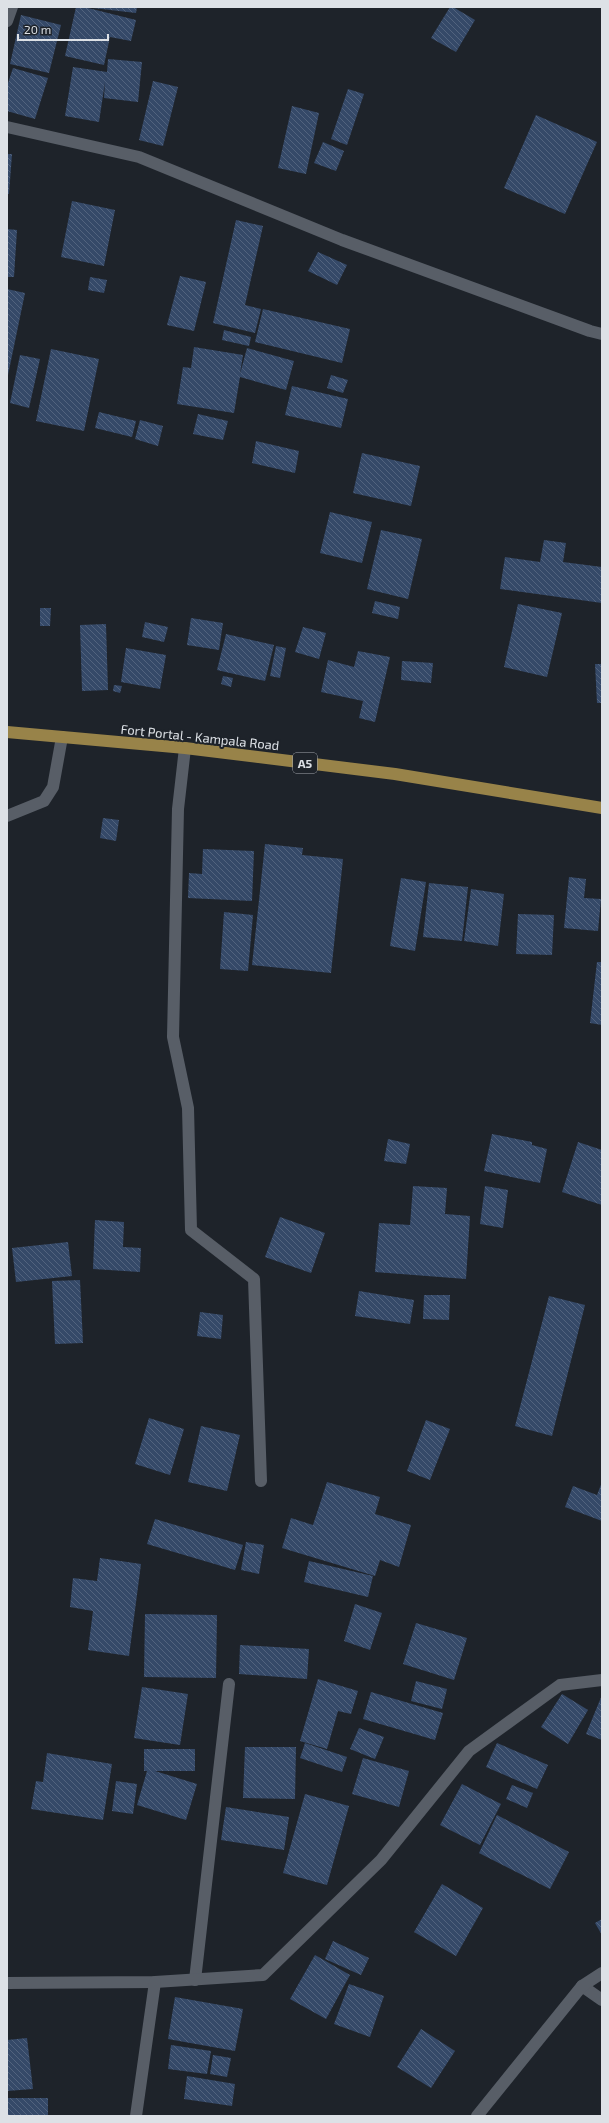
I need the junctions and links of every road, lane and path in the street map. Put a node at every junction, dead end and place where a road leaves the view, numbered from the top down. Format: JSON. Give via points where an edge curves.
{"nodes":[{"id":1,"x":12,"y":7,"type":"edge"},
{"id":2,"x":7,"y":21,"type":"edge"},
{"id":3,"x":7,"y":127,"type":"edge"},
{"id":4,"x":602,"y":334,"type":"edge"},
{"id":5,"x":7,"y":732,"type":"edge"},
{"id":6,"x":62,"y":737,"type":"junction"},
{"id":7,"x":185,"y":748,"type":"junction"},
{"id":8,"x":602,"y":808,"type":"edge"},
{"id":9,"x":7,"y":816,"type":"edge"},
{"id":10,"x":261,"y":1481,"type":"dead end"},
{"id":11,"x":602,"y":1680,"type":"edge"},
{"id":12,"x":229,"y":1684,"type":"dead end"},
{"id":13,"x":602,"y":1973,"type":"edge"},
{"id":14,"x":195,"y":1980,"type":"junction"},
{"id":15,"x":154,"y":1982,"type":"junction"},
{"id":16,"x":7,"y":1983,"type":"edge"},
{"id":17,"x":582,"y":1986,"type":"junction"},
{"id":18,"x":602,"y":2000,"type":"edge"},
{"id":19,"x":136,"y":2116,"type":"edge"},
{"id":20,"x":477,"y":2116,"type":"edge"}],
"edges":[{"from":1,"to":2,"type":"street"},
{"from":3,"to":4,"type":"street","via":[[139,157],[342,240]]},
{"from":5,"to":6,"type":"main road","name":"Fort Portal - Kampala Road","number":"A5"},
{"from":6,"to":7,"type":"main road","name":"Fort Portal - Kampala Road","number":"A5"},
{"from":6,"to":9,"type":"street","via":[[53,786],[44,801]]},
{"from":7,"to":8,"type":"main road","name":"Fort Portal - Kampala Road","number":"A5","via":[[395,774]]},
{"from":7,"to":10,"type":"street","via":[[178,809],[173,1037],[188,1108],[191,1230],[254,1279]]},
{"from":11,"to":14,"type":"street","via":[[560,1685],[468,1751],[381,1860],[263,1976]]},
{"from":12,"to":14,"type":"street"},
{"from":13,"to":17,"type":"street"},
{"from":14,"to":15,"type":"street"},
{"from":15,"to":16,"type":"street"},
{"from":15,"to":19,"type":"street"},
{"from":17,"to":18,"type":"street"},
{"from":17,"to":20,"type":"street"}]}
